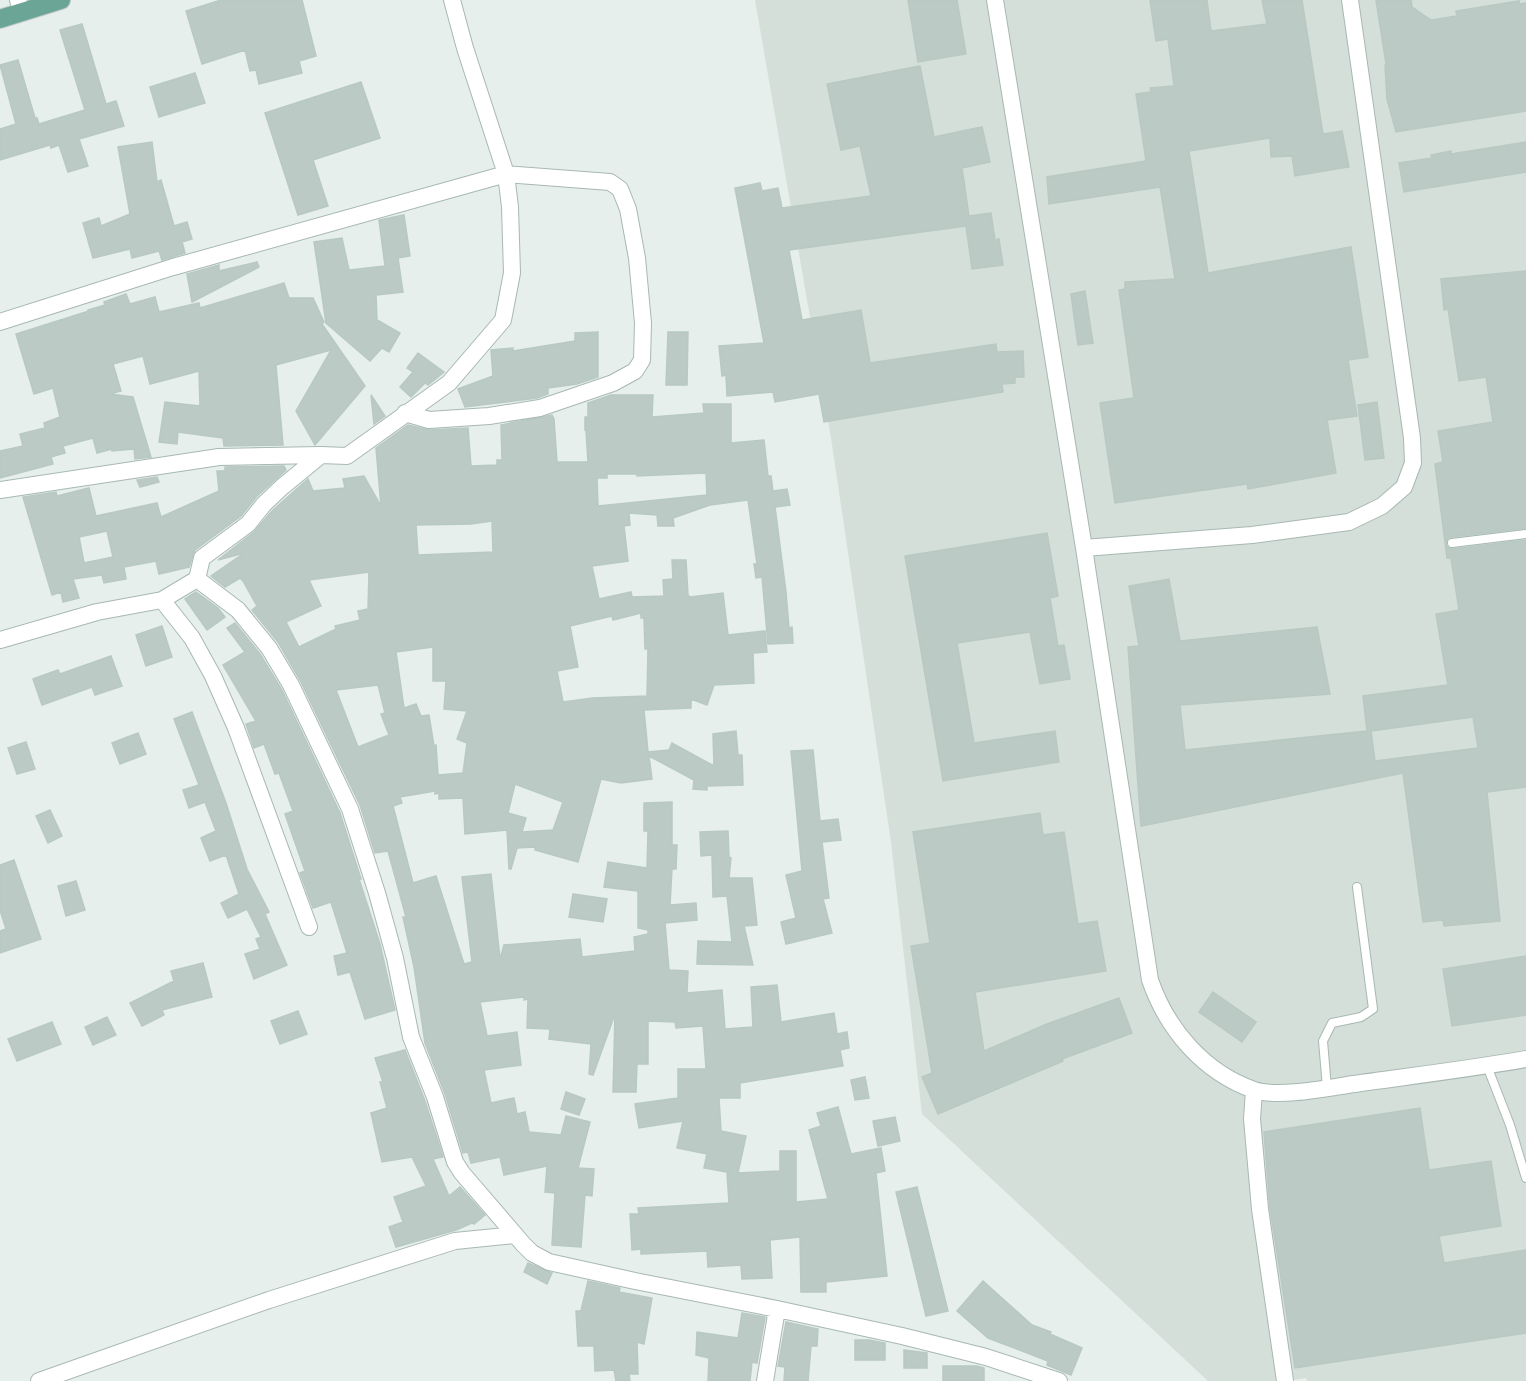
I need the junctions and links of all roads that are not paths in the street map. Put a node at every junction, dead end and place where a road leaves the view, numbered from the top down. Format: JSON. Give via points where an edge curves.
{"nodes":[{"id":1,"x":61,"y":0,"type":"edge"},
{"id":2,"x":452,"y":0,"type":"edge"},
{"id":3,"x":996,"y":0,"type":"edge"},
{"id":4,"x":1350,"y":0,"type":"edge"},
{"id":5,"x":20,"y":6,"type":"edge"},
{"id":6,"x":0,"y":19,"type":"edge"},
{"id":7,"x":506,"y":174,"type":"junction"},
{"id":8,"x":0,"y":322,"type":"edge"},
{"id":9,"x":405,"y":413,"type":"junction"},
{"id":10,"x":321,"y":455,"type":"junction"},
{"id":11,"x":0,"y":490,"type":"edge"},
{"id":12,"x":1526,"y":534,"type":"edge"},
{"id":13,"x":1452,"y":543,"type":"dead end"},
{"id":14,"x":1084,"y":548,"type":"junction"},
{"id":15,"x":197,"y":579,"type":"junction"},
{"id":16,"x":162,"y":600,"type":"junction"},
{"id":17,"x":0,"y":640,"type":"edge"},
{"id":18,"x":1357,"y":887,"type":"dead end"},
{"id":19,"x":309,"y":927,"type":"dead end"},
{"id":20,"x":1526,"y":1059,"type":"edge"},
{"id":21,"x":1487,"y":1066,"type":"junction"},
{"id":22,"x":1327,"y":1088,"type":"junction"},
{"id":23,"x":1254,"y":1090,"type":"junction"},
{"id":24,"x":1526,"y":1178,"type":"edge"},
{"id":25,"x":514,"y":1235,"type":"junction"},
{"id":26,"x":777,"y":1309,"type":"junction"},
{"id":27,"x":39,"y":1381,"type":"edge"},
{"id":28,"x":765,"y":1381,"type":"edge"},
{"id":29,"x":1059,"y":1381,"type":"edge"},
{"id":30,"x":1285,"y":1381,"type":"edge"}],
"edges":[{"from":1,"to":5,"type":"main road"},
{"from":2,"to":7,"type":"street"},
{"from":3,"to":14,"type":"street"},
{"from":4,"to":14,"type":"street","via":[[1412,438],[1413,463],[1404,488],[1382,506],[1350,522],[1252,535]]},
{"from":5,"to":6,"type":"main road"},
{"from":7,"to":8,"type":"street","via":[[173,267]]},
{"from":7,"to":9,"type":"street","via":[[512,273],[503,320],[449,383]]},
{"from":7,"to":9,"type":"street","via":[[610,182],[620,189],[638,258],[642,360],[634,371],[614,383],[540,408],[429,420]]},
{"from":9,"to":10,"type":"street","via":[[347,456]]},
{"from":10,"to":11,"type":"street","via":[[219,457]]},
{"from":10,"to":15,"type":"street","via":[[264,504],[248,524],[202,558]]},
{"from":12,"to":13,"type":"lane"},
{"from":14,"to":23,"type":"street","via":[[1150,980],[1163,1011],[1191,1050]]},
{"from":15,"to":16,"type":"street"},
{"from":15,"to":25,"type":"street","via":[[238,610],[268,648],[324,752],[350,809],[377,893],[411,1036],[455,1161]]},
{"from":16,"to":17,"type":"street","via":[[97,612]]},
{"from":16,"to":19,"type":"street","via":[[192,638],[218,686]]},
{"from":18,"to":22,"type":"lane","via":[[1373,1008],[1361,1017],[1332,1023],[1323,1041]]},
{"from":20,"to":21,"type":"street"},
{"from":21,"to":22,"type":"street"},
{"from":21,"to":24,"type":"lane"},
{"from":22,"to":23,"type":"street","via":[[1271,1094]]},
{"from":23,"to":30,"type":"street","via":[[1252,1119],[1259,1198]]},
{"from":25,"to":26,"type":"street","via":[[532,1253],[549,1262]]},
{"from":25,"to":27,"type":"street","via":[[455,1241],[269,1300]]},
{"from":26,"to":28,"type":"street"},
{"from":26,"to":29,"type":"street","via":[[923,1341]]}]}
